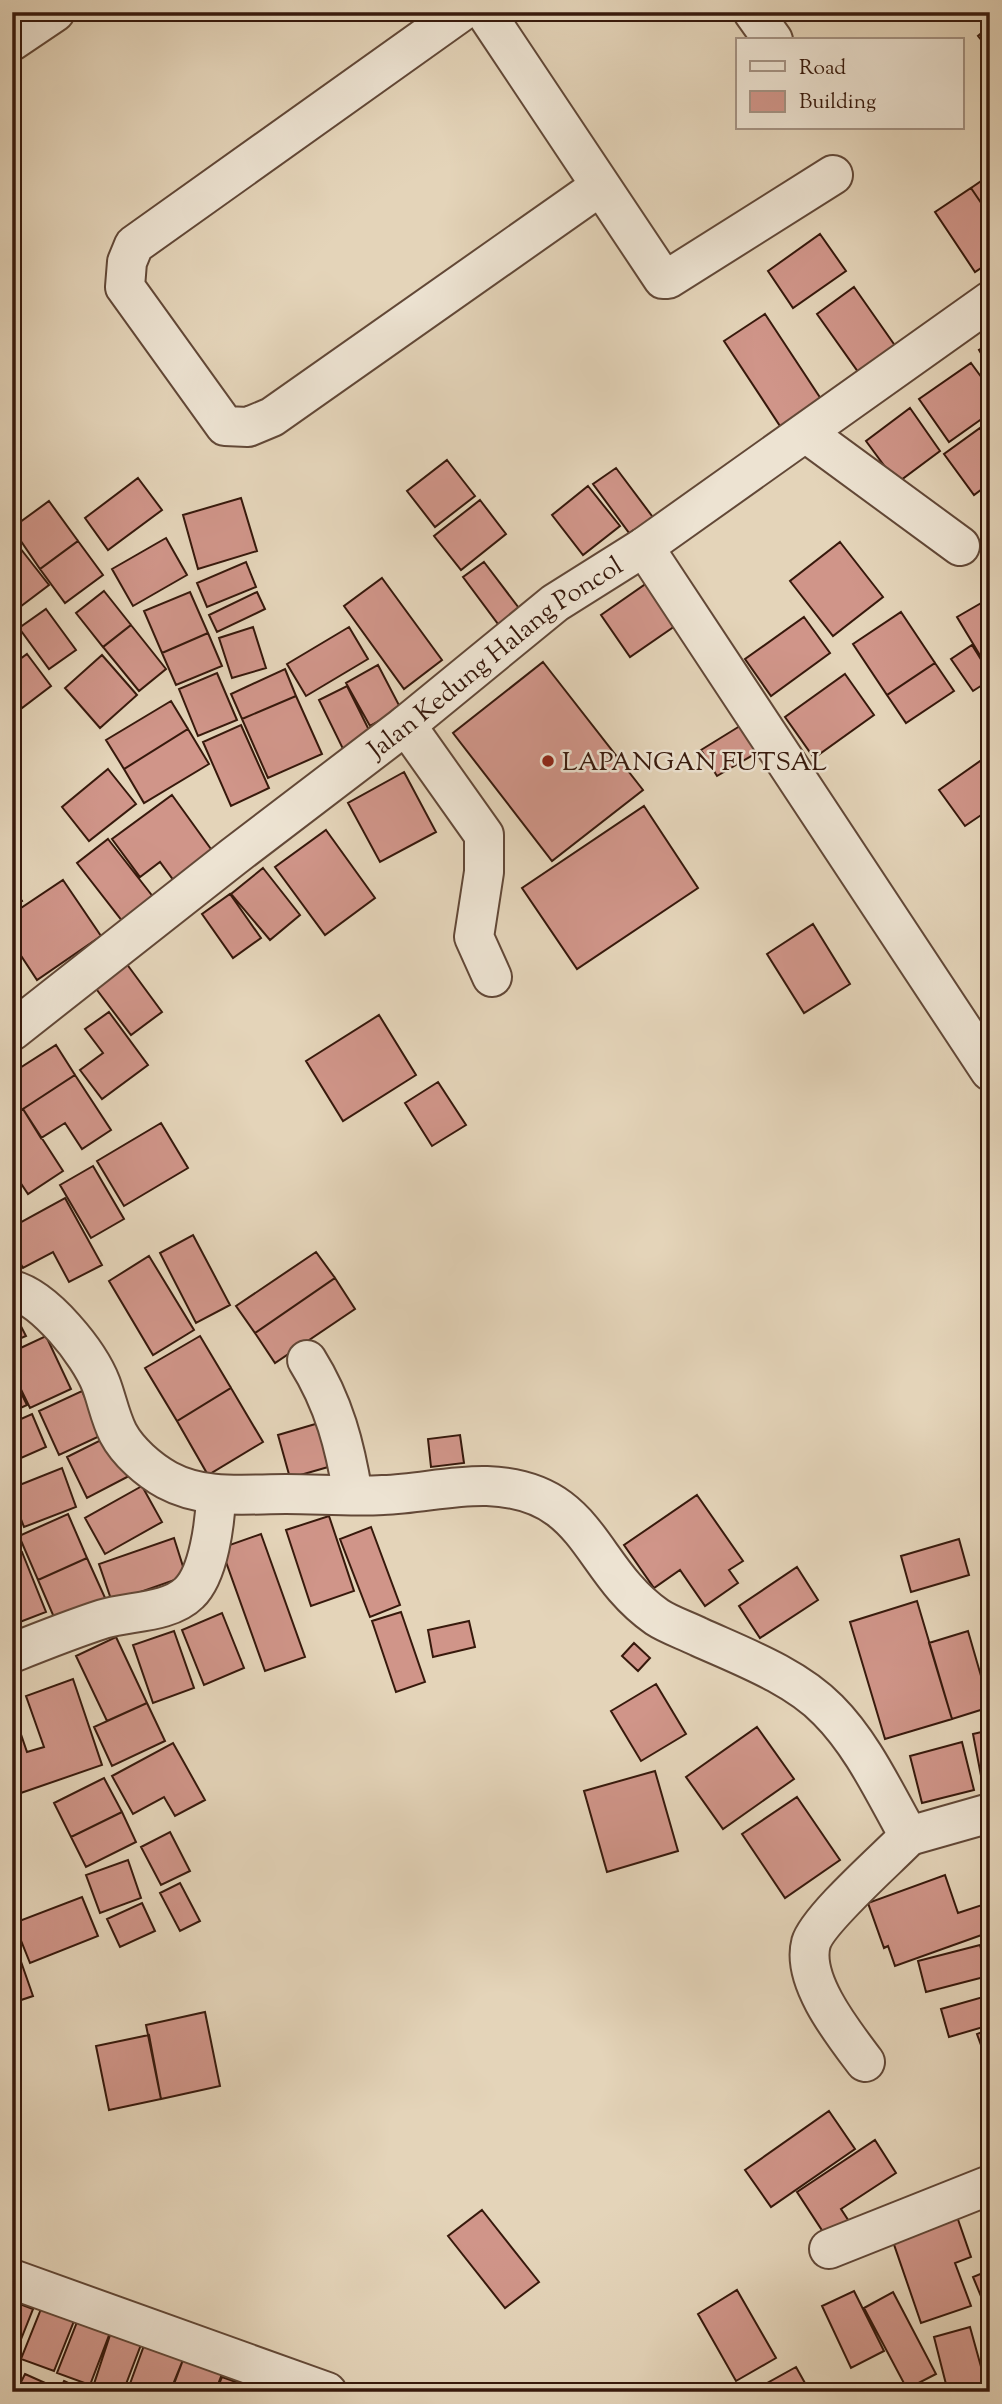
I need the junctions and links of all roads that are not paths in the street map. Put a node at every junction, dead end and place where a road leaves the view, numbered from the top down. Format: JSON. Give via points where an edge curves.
{"nodes":[{"id":1,"x":55,"y":12,"type":"edge"},
{"id":2,"x":460,"y":12,"type":"edge"},
{"id":3,"x":485,"y":12,"type":"edge"},
{"id":4,"x":753,"y":12,"type":"edge"},
{"id":5,"x":772,"y":38,"type":"edge"},
{"id":6,"x":12,"y":41,"type":"edge"},
{"id":7,"x":832,"y":175,"type":"dead end"},
{"id":8,"x":599,"y":187,"type":"junction"},
{"id":9,"x":990,"y":301,"type":"edge"},
{"id":10,"x":806,"y":433,"type":"junction"},
{"id":11,"x":961,"y":546,"type":"dead end"},
{"id":12,"x":644,"y":547,"type":"junction"},
{"id":13,"x":406,"y":726,"type":"junction"},
{"id":14,"x":492,"y":977,"type":"dead end"},
{"id":15,"x":12,"y":1031,"type":"edge"},
{"id":16,"x":990,"y":1071,"type":"edge"},
{"id":17,"x":12,"y":1290,"type":"edge"},
{"id":18,"x":307,"y":1360,"type":"dead end"},
{"id":19,"x":353,"y":1495,"type":"junction"},
{"id":20,"x":216,"y":1496,"type":"junction"},
{"id":21,"x":12,"y":1653,"type":"edge"},
{"id":22,"x":990,"y":1813,"type":"edge"},
{"id":23,"x":909,"y":1836,"type":"junction"},
{"id":24,"x":865,"y":2062,"type":"dead end"},
{"id":25,"x":990,"y":2185,"type":"edge"},
{"id":26,"x":829,"y":2249,"type":"dead end"},
{"id":27,"x":12,"y":2279,"type":"edge"},
{"id":28,"x":327,"y":2392,"type":"edge"}],
"edges":[{"from":1,"to":6,"type":"street"},
{"from":2,"to":8,"type":"street","via":[[134,245],[125,287],[225,426],[248,427],[272,417]]},
{"from":3,"to":8,"type":"street"},
{"from":4,"to":5,"type":"street"},
{"from":7,"to":8,"type":"street","via":[[668,279],[660,277]]},
{"from":9,"to":10,"type":"street","name":"Jalan Kedung Halang Poncol"},
{"from":10,"to":11,"type":"street"},
{"from":10,"to":12,"type":"street","name":"Jalan Kedung Halang Poncol"},
{"from":12,"to":13,"type":"street","name":"Jalan Kedung Halang Poncol","via":[[555,603]]},
{"from":12,"to":16,"type":"street"},
{"from":13,"to":14,"type":"street","via":[[484,835],[484,872],[474,937]]},
{"from":13,"to":15,"type":"street","name":"Jalan Kedung Halang Poncol"},
{"from":17,"to":20,"type":"street","via":[[33,1298],[86,1357],[101,1382],[119,1436],[143,1464],[169,1481]]},
{"from":18,"to":19,"type":"street","via":[[340,1428]]},
{"from":19,"to":20,"type":"street"},
{"from":19,"to":23,"type":"street","via":[[487,1486],[561,1507],[635,1599],[660,1619],[768,1668],[826,1708],[844,1729]]},
{"from":20,"to":21,"type":"street","via":[[208,1552],[188,1594],[178,1602],[105,1619]]},
{"from":22,"to":23,"type":"street"},
{"from":23,"to":24,"type":"street","via":[[824,1923],[811,1943],[813,1968],[830,2016]]},
{"from":25,"to":26,"type":"street"},
{"from":27,"to":28,"type":"street"}]}
